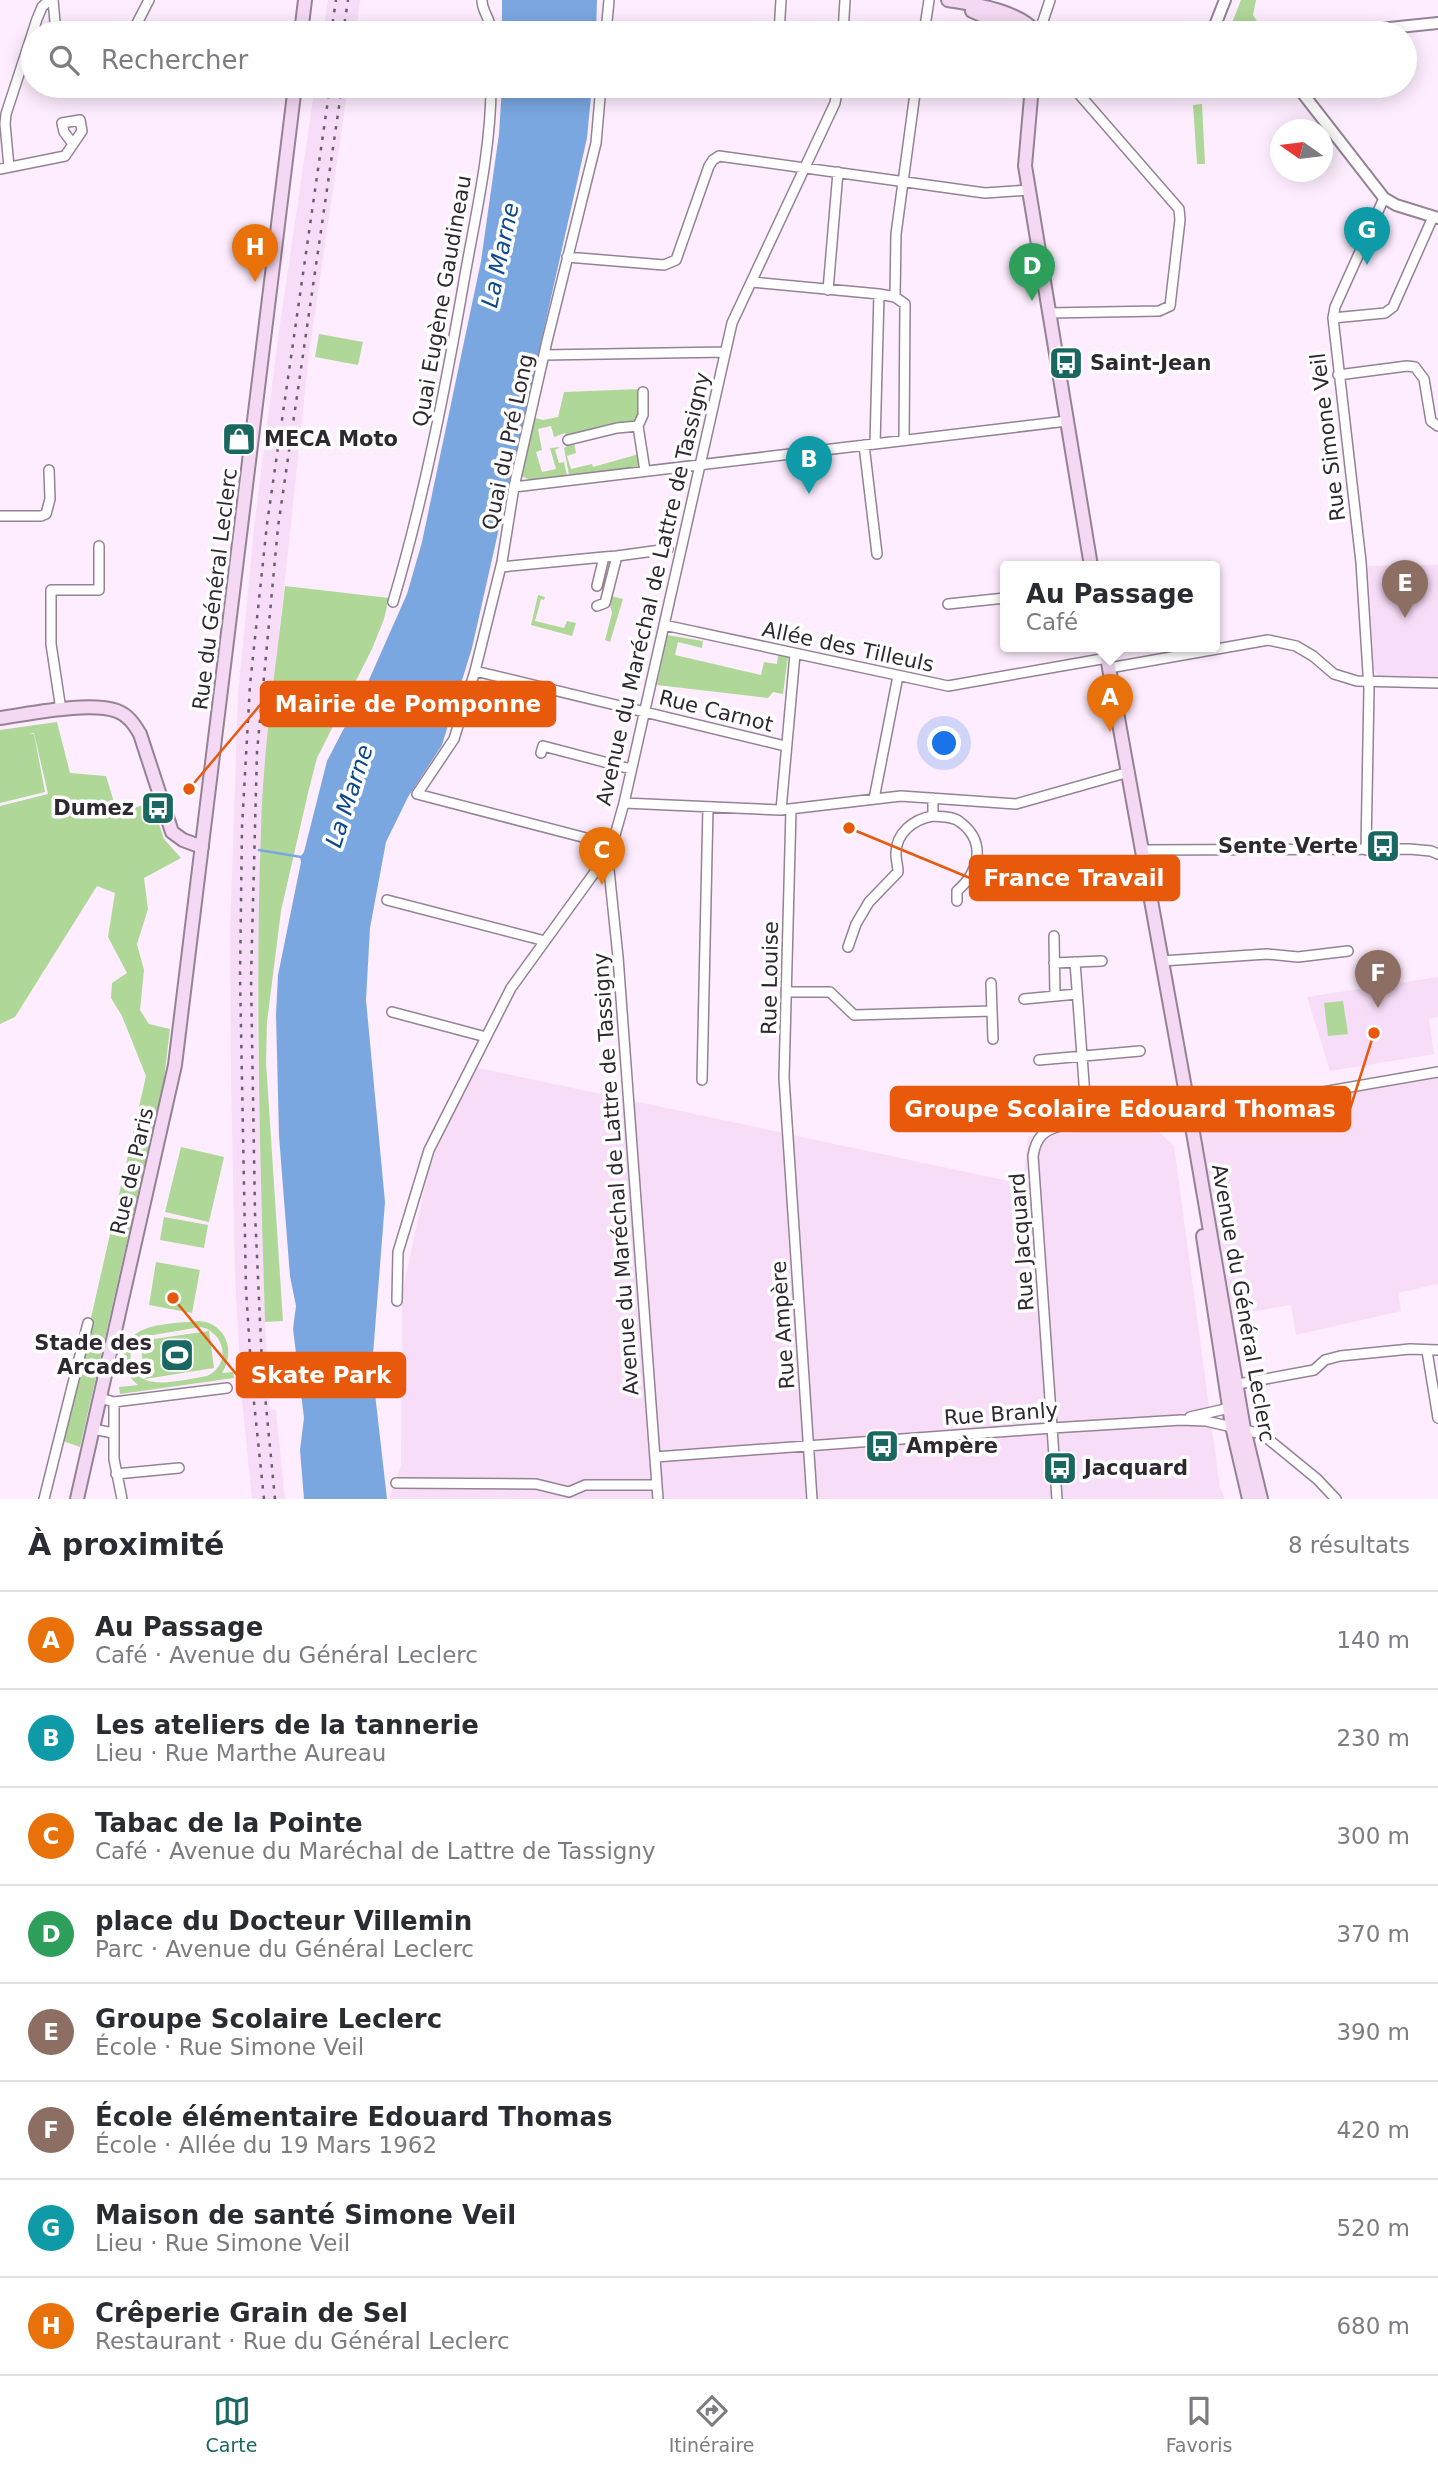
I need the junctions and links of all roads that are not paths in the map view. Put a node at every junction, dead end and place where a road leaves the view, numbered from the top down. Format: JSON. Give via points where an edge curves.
{"nodes":[{"id":1,"x":51,"y":0,"type":"edge"},
{"id":2,"x":149,"y":0,"type":"edge"},
{"id":3,"x":305,"y":0,"type":"edge"},
{"id":4,"x":482,"y":0,"type":"edge"},
{"id":5,"x":609,"y":0,"type":"edge"},
{"id":6,"x":781,"y":0,"type":"edge"},
{"id":7,"x":845,"y":0,"type":"edge"},
{"id":8,"x":929,"y":0,"type":"edge"},
{"id":9,"x":947,"y":0,"type":"edge"},
{"id":10,"x":1050,"y":0,"type":"edge"},
{"id":11,"x":1225,"y":0,"type":"edge"},
{"id":12,"x":970,"y":2,"type":"edge"},
{"id":13,"x":36,"y":21,"type":"edge"},
{"id":14,"x":54,"y":21,"type":"edge"},
{"id":15,"x":138,"y":21,"type":"edge"},
{"id":16,"x":302,"y":21,"type":"edge"},
{"id":17,"x":491,"y":21,"type":"edge"},
{"id":18,"x":607,"y":21,"type":"edge"},
{"id":19,"x":780,"y":21,"type":"edge"},
{"id":20,"x":844,"y":21,"type":"edge"},
{"id":21,"x":925,"y":21,"type":"edge"},
{"id":22,"x":995,"y":21,"type":"edge"},
{"id":23,"x":1021,"y":21,"type":"edge"},
{"id":24,"x":1042,"y":21,"type":"edge"},
{"id":25,"x":1217,"y":21,"type":"edge"},
{"id":26,"x":1438,"y":23,"type":"edge"},
{"id":27,"x":1417,"y":25,"type":"edge"},
{"id":28,"x":21,"y":69,"type":"edge"},
{"id":29,"x":294,"y":98,"type":"edge"},
{"id":30,"x":490,"y":98,"type":"edge"},
{"id":31,"x":600,"y":98,"type":"edge"},
{"id":32,"x":836,"y":98,"type":"edge"},
{"id":33,"x":914,"y":98,"type":"edge"},
{"id":34,"x":1031,"y":98,"type":"edge"},
{"id":35,"x":1082,"y":98,"type":"edge"},
{"id":36,"x":1306,"y":98,"type":"edge"},
{"id":37,"x":73,"y":144,"type":"dead end"},
{"id":38,"x":804,"y":167,"type":"junction"},
{"id":39,"x":5,"y":168,"type":"edge"},
{"id":40,"x":838,"y":172,"type":"junction"},
{"id":41,"x":903,"y":182,"type":"junction"},
{"id":42,"x":1029,"y":190,"type":"junction"},
{"id":43,"x":1384,"y":198,"type":"junction"},
{"id":44,"x":1435,"y":218,"type":"edge"},
{"id":45,"x":567,"y":257,"type":"junction"},
{"id":46,"x":752,"y":282,"type":"junction"},
{"id":47,"x":828,"y":290,"type":"junction"},
{"id":48,"x":879,"y":294,"type":"junction"},
{"id":49,"x":895,"y":297,"type":"junction"},
{"id":50,"x":1049,"y":313,"type":"junction"},
{"id":51,"x":1333,"y":318,"type":"junction"},
{"id":52,"x":724,"y":352,"type":"junction"},
{"id":53,"x":544,"y":355,"type":"junction"},
{"id":54,"x":1338,"y":375,"type":"junction"},
{"id":55,"x":643,"y":392,"type":"dead end"},
{"id":56,"x":1067,"y":421,"type":"junction"},
{"id":57,"x":638,"y":426,"type":"junction"},
{"id":58,"x":1438,"y":426,"type":"edge"},
{"id":59,"x":568,"y":440,"type":"dead end"},
{"id":60,"x":904,"y":440,"type":"junction"},
{"id":61,"x":869,"y":444,"type":"junction"},
{"id":62,"x":701,"y":464,"type":"junction"},
{"id":63,"x":49,"y":470,"type":"dead end"},
{"id":64,"x":645,"y":471,"type":"junction"},
{"id":65,"x":514,"y":487,"type":"junction"},
{"id":66,"x":0,"y":516,"type":"edge"},
{"id":67,"x":99,"y":546,"type":"dead end"},
{"id":68,"x":668,"y":549,"type":"dead end"},
{"id":69,"x":877,"y":554,"type":"dead end"},
{"id":70,"x":618,"y":556,"type":"junction"},
{"id":71,"x":604,"y":557,"type":"junction"},
{"id":72,"x":1090,"y":561,"type":"edge"},
{"id":73,"x":501,"y":567,"type":"junction"},
{"id":74,"x":597,"y":586,"type":"dead end"},
{"id":75,"x":1000,"y":599,"type":"edge"},
{"id":76,"x":393,"y":602,"type":"dead end"},
{"id":77,"x":947,"y":604,"type":"dead end"},
{"id":78,"x":597,"y":606,"type":"dead end"},
{"id":79,"x":664,"y":625,"type":"junction"},
{"id":80,"x":1220,"y":645,"type":"edge"},
{"id":81,"x":1161,"y":652,"type":"edge"},
{"id":82,"x":795,"y":654,"type":"junction"},
{"id":83,"x":1107,"y":658,"type":"edge"},
{"id":84,"x":475,"y":671,"type":"junction"},
{"id":85,"x":898,"y":677,"type":"junction"},
{"id":86,"x":1367,"y":682,"type":"junction"},
{"id":87,"x":1438,"y":683,"type":"edge"},
{"id":88,"x":61,"y":710,"type":"junction"},
{"id":89,"x":644,"y":712,"type":"junction"},
{"id":90,"x":0,"y":718,"type":"edge"},
{"id":91,"x":785,"y":746,"type":"junction"},
{"id":92,"x":541,"y":752,"type":"dead end"},
{"id":93,"x":631,"y":769,"type":"junction"},
{"id":94,"x":1129,"y":772,"type":"junction"},
{"id":95,"x":933,"y":797,"type":"junction"},
{"id":96,"x":874,"y":799,"type":"junction"},
{"id":97,"x":624,"y":803,"type":"junction"},
{"id":98,"x":708,"y":807,"type":"junction"},
{"id":99,"x":786,"y":810,"type":"junction"},
{"id":100,"x":933,"y":816,"type":"junction"},
{"id":101,"x":613,"y":845,"type":"junction"},
{"id":102,"x":202,"y":847,"type":"junction"},
{"id":103,"x":1143,"y":850,"type":"junction"},
{"id":104,"x":1366,"y":850,"type":"junction"},
{"id":105,"x":1438,"y":854,"type":"edge"},
{"id":106,"x":608,"y":860,"type":"junction"},
{"id":107,"x":387,"y":900,"type":"dead end"},
{"id":108,"x":957,"y":901,"type":"dead end"},
{"id":109,"x":1054,"y":936,"type":"dead end"},
{"id":110,"x":544,"y":941,"type":"junction"},
{"id":111,"x":848,"y":947,"type":"dead end"},
{"id":112,"x":1348,"y":951,"type":"dead end"},
{"id":113,"x":1102,"y":961,"type":"dead end"},
{"id":114,"x":1162,"y":961,"type":"junction"},
{"id":115,"x":1075,"y":962,"type":"junction"},
{"id":116,"x":1055,"y":963,"type":"junction"},
{"id":117,"x":991,"y":983,"type":"dead end"},
{"id":118,"x":788,"y":992,"type":"junction"},
{"id":119,"x":1077,"y":994,"type":"junction"},
{"id":120,"x":1055,"y":996,"type":"junction"},
{"id":121,"x":1024,"y":999,"type":"dead end"},
{"id":122,"x":392,"y":1012,"type":"dead end"},
{"id":123,"x":992,"y":1012,"type":"junction"},
{"id":124,"x":486,"y":1037,"type":"junction"},
{"id":125,"x":993,"y":1038,"type":"dead end"},
{"id":126,"x":1140,"y":1051,"type":"dead end"},
{"id":127,"x":1082,"y":1056,"type":"junction"},
{"id":128,"x":1039,"y":1060,"type":"dead end"},
{"id":129,"x":1438,"y":1072,"type":"edge"},
{"id":130,"x":702,"y":1080,"type":"dead end"},
{"id":131,"x":1189,"y":1114,"type":"junction"},
{"id":132,"x":1087,"y":1123,"type":"junction"},
{"id":133,"x":789,"y":1148,"type":"joint"},
{"id":134,"x":397,"y":1301,"type":"dead end"},
{"id":135,"x":88,"y":1323,"type":"dead end"},
{"id":136,"x":1438,"y":1350,"type":"edge"},
{"id":137,"x":1427,"y":1351,"type":"junction"},
{"id":138,"x":1231,"y":1385,"type":"junction"},
{"id":139,"x":227,"y":1388,"type":"dead end"},
{"id":140,"x":100,"y":1398,"type":"junction"},
{"id":141,"x":114,"y":1402,"type":"junction"},
{"id":142,"x":1235,"y":1407,"type":"junction"},
{"id":143,"x":1438,"y":1418,"type":"edge"},
{"id":144,"x":1181,"y":1420,"type":"junction"},
{"id":145,"x":1052,"y":1428,"type":"junction"},
{"id":146,"x":1238,"y":1428,"type":"junction"},
{"id":147,"x":93,"y":1429,"type":"junction"},
{"id":148,"x":113,"y":1433,"type":"junction"},
{"id":149,"x":809,"y":1446,"type":"junction"},
{"id":150,"x":655,"y":1457,"type":"junction"},
{"id":151,"x":179,"y":1468,"type":"dead end"},
{"id":152,"x":116,"y":1474,"type":"junction"},
{"id":153,"x":396,"y":1483,"type":"dead end"},
{"id":154,"x":657,"y":1485,"type":"junction"},
{"id":155,"x":569,"y":1496,"type":"edge"},
{"id":156,"x":45,"y":1497,"type":"edge"},
{"id":157,"x":57,"y":1499,"type":"edge"},
{"id":158,"x":77,"y":1499,"type":"edge"},
{"id":159,"x":122,"y":1499,"type":"edge"},
{"id":160,"x":658,"y":1499,"type":"edge"},
{"id":161,"x":812,"y":1499,"type":"edge"},
{"id":162,"x":1057,"y":1499,"type":"edge"},
{"id":163,"x":1249,"y":1499,"type":"edge"},
{"id":164,"x":1261,"y":1499,"type":"edge"},
{"id":165,"x":1336,"y":1499,"type":"edge"}],
"edges":[{"from":1,"to":13,"type":"street"},
{"from":1,"to":14,"type":"street"},
{"from":2,"to":15,"type":"street"},
{"from":3,"to":16,"type":"main road"},
{"from":4,"to":17,"type":"street"},
{"from":5,"to":18,"type":"street"},
{"from":6,"to":19,"type":"street"},
{"from":7,"to":20,"type":"street"},
{"from":8,"to":21,"type":"street"},
{"from":9,"to":12,"type":"main road"},
{"from":9,"to":22,"type":"main road"},
{"from":10,"to":24,"type":"street"},
{"from":11,"to":25,"type":"street"},
{"from":12,"to":23,"type":"main road"},
{"from":26,"to":27,"type":"street"},
{"from":28,"to":39,"type":"street","via":[[5,124]]},
{"from":29,"to":102,"type":"main road","name":"Rue du Général Leclerc"},
{"from":30,"to":76,"type":"street","name":"Quai Eugène Gaudineau","via":[[482,178],[455,335],[423,496]]},
{"from":31,"to":45,"type":"street","name":"Quai du Pré Long","via":[[596,143]]},
{"from":32,"to":38,"type":"street","name":"Avenue du Maréchal de Lattre de Tassigny"},
{"from":33,"to":41,"type":"street"},
{"from":34,"to":42,"type":"main road","via":[[1026,166]]},
{"from":35,"to":50,"type":"street","via":[[1179,209],[1170,306],[1159,311]]},
{"from":36,"to":43,"type":"street"},
{"from":37,"to":39,"type":"street","via":[[61,158]]},
{"from":38,"to":40,"type":"street"},
{"from":38,"to":45,"type":"street","via":[[733,157],[713,160],[676,260],[669,264]]},
{"from":38,"to":46,"type":"street","name":"Avenue du Maréchal de Lattre de Tassigny"},
{"from":40,"to":41,"type":"street"},
{"from":40,"to":47,"type":"street"},
{"from":41,"to":42,"type":"street","via":[[985,193]]},
{"from":41,"to":49,"type":"street"},
{"from":42,"to":50,"type":"main road"},
{"from":43,"to":44,"type":"street"},
{"from":43,"to":51,"type":"street","name":"Rue Simone Veil"},
{"from":44,"to":51,"type":"street","via":[[1392,307],[1385,313]]},
{"from":45,"to":53,"type":"street","name":"Quai du Pré Long"},
{"from":46,"to":47,"type":"street"},
{"from":46,"to":52,"type":"street","name":"Avenue du Maréchal de Lattre de Tassigny"},
{"from":47,"to":48,"type":"street"},
{"from":48,"to":49,"type":"street"},
{"from":48,"to":61,"type":"street"},
{"from":49,"to":60,"type":"street","via":[[906,310]]},
{"from":50,"to":56,"type":"main road"},
{"from":51,"to":54,"type":"street","name":"Rue Simone Veil"},
{"from":52,"to":53,"type":"street"},
{"from":52,"to":62,"type":"street","name":"Avenue du Maréchal de Lattre de Tassigny"},
{"from":53,"to":65,"type":"street","name":"Quai du Pré Long"},
{"from":54,"to":58,"type":"street","via":[[1415,367],[1424,379],[1431,421]]},
{"from":54,"to":86,"type":"street","name":"Rue Simone Veil","via":[[1361,562]]},
{"from":55,"to":57,"type":"street"},
{"from":56,"to":60,"type":"street"},
{"from":56,"to":72,"type":"main road"},
{"from":57,"to":59,"type":"street"},
{"from":57,"to":64,"type":"street"},
{"from":60,"to":61,"type":"street"},
{"from":61,"to":62,"type":"street"},
{"from":61,"to":69,"type":"street"},
{"from":62,"to":64,"type":"street"},
{"from":62,"to":79,"type":"street","name":"Avenue du Maréchal de Lattre de Tassigny"},
{"from":63,"to":66,"type":"street","via":[[46,514]]},
{"from":64,"to":65,"type":"street"},
{"from":65,"to":73,"type":"street","name":"Quai du Pré Long"},
{"from":67,"to":88,"type":"street","via":[[99,590],[51,590],[51,644]]},
{"from":68,"to":70,"type":"street"},
{"from":70,"to":71,"type":"street"},
{"from":70,"to":78,"type":"street","via":[[605,603]]},
{"from":71,"to":73,"type":"street"},
{"from":71,"to":74,"type":"street"},
{"from":73,"to":84,"type":"street","name":"Quai du Pré Long"},
{"from":75,"to":77,"type":"street"},
{"from":79,"to":82,"type":"street","name":"Allée des Tilleuls"},
{"from":79,"to":89,"type":"street","name":"Avenue du Maréchal de Lattre de Tassigny"},
{"from":80,"to":86,"type":"street","name":"Allée des Tilleuls","via":[[1268,640],[1296,646],[1334,674]]},
{"from":81,"to":83,"type":"street","name":"Allée des Tilleuls"},
{"from":82,"to":85,"type":"street","name":"Allée des Tilleuls"},
{"from":82,"to":91,"type":"street","name":"Rue Louise"},
{"from":83,"to":85,"type":"street","name":"Allée des Tilleuls","via":[[947,686]]},
{"from":83,"to":94,"type":"main road","name":"Avenue du Général Leclerc"},
{"from":84,"to":89,"type":"street","name":"Rue Carnot"},
{"from":84,"to":101,"type":"street","name":"Quai du Pré Long","via":[[454,739],[417,794]]},
{"from":85,"to":96,"type":"street"},
{"from":86,"to":87,"type":"street","name":"Allée des Tilleuls"},
{"from":86,"to":104,"type":"street","name":"Rue Simone Veil"},
{"from":88,"to":90,"type":"main road"},
{"from":88,"to":102,"type":"main road","via":[[107,708],[135,724],[172,832]]},
{"from":89,"to":91,"type":"street","name":"Rue Carnot"},
{"from":89,"to":93,"type":"street","name":"Avenue du Maréchal de Lattre de Tassigny"},
{"from":91,"to":99,"type":"street","name":"Rue Louise"},
{"from":92,"to":93,"type":"street","via":[[543,746]]},
{"from":93,"to":97,"type":"street","name":"Avenue du Maréchal de Lattre de Tassigny"},
{"from":94,"to":95,"type":"street","via":[[1016,804]]},
{"from":94,"to":103,"type":"main road","name":"Avenue du Général Leclerc"},
{"from":95,"to":96,"type":"street"},
{"from":95,"to":100,"type":"street"},
{"from":96,"to":99,"type":"street"},
{"from":97,"to":98,"type":"street"},
{"from":97,"to":101,"type":"street","name":"Avenue du Maréchal de Lattre de Tassigny"},
{"from":98,"to":99,"type":"street"},
{"from":98,"to":130,"type":"street"},
{"from":99,"to":118,"type":"street","name":"Rue Louise"},
{"from":100,"to":108,"type":"street","via":[[959,821],[975,843],[974,872],[957,891]]},
{"from":100,"to":111,"type":"street","via":[[913,822],[903,832],[896,850],[897,874],[869,902]]},
{"from":101,"to":106,"type":"street","name":"Avenue du Maréchal de Lattre de Tassigny"},
{"from":102,"to":140,"type":"main road","name":"Rue de Paris","via":[[175,1065]]},
{"from":103,"to":104,"type":"street"},
{"from":103,"to":114,"type":"main road","name":"Avenue du Général Leclerc"},
{"from":104,"to":105,"type":"street","via":[[1431,850]]},
{"from":106,"to":110,"type":"street"},
{"from":106,"to":150,"type":"street","name":"Avenue du Maréchal de Lattre de Tassigny"},
{"from":107,"to":110,"type":"street"},
{"from":109,"to":116,"type":"street"},
{"from":110,"to":124,"type":"street","via":[[511,988]]},
{"from":112,"to":114,"type":"street"},
{"from":113,"to":115,"type":"street"},
{"from":114,"to":131,"type":"main road","name":"Avenue du Général Leclerc"},
{"from":115,"to":116,"type":"street"},
{"from":115,"to":119,"type":"street"},
{"from":116,"to":120,"type":"street"},
{"from":117,"to":123,"type":"street"},
{"from":118,"to":123,"type":"street","via":[[830,992],[854,1015]]},
{"from":118,"to":133,"type":"street","name":"Rue Louise","via":[[784,1078]]},
{"from":119,"to":120,"type":"street"},
{"from":119,"to":127,"type":"street"},
{"from":120,"to":121,"type":"street"},
{"from":122,"to":124,"type":"street"},
{"from":123,"to":125,"type":"street"},
{"from":124,"to":134,"type":"street","via":[[429,1150],[398,1252]]},
{"from":126,"to":127,"type":"street"},
{"from":127,"to":128,"type":"street"},
{"from":127,"to":132,"type":"street"},
{"from":129,"to":131,"type":"street","name":"Rue Jacquard"},
{"from":131,"to":132,"type":"street","name":"Rue Jacquard"},
{"from":131,"to":138,"type":"main road","name":"Avenue du Général Leclerc"},
{"from":132,"to":145,"type":"street","name":"Rue Jacquard","via":[[1049,1129],[1035,1144],[1033,1156]]},
{"from":133,"to":149,"type":"street","name":"Rue Ampère"},
{"from":135,"to":156,"type":"street"},
{"from":136,"to":137,"type":"street"},
{"from":137,"to":138,"type":"street","via":[[1340,1356],[1325,1360],[1314,1370]]},
{"from":137,"to":143,"type":"street"},
{"from":138,"to":142,"type":"main road","name":"Avenue du Général Leclerc"},
{"from":139,"to":141,"type":"street"},
{"from":140,"to":141,"type":"street"},
{"from":140,"to":147,"type":"main road","name":"Rue de Paris"},
{"from":141,"to":148,"type":"street"},
{"from":142,"to":144,"type":"street","name":"Rue Branly"},
{"from":142,"to":146,"type":"main road","name":"Avenue du Général Leclerc"},
{"from":144,"to":145,"type":"street","name":"Rue Branly"},
{"from":144,"to":146,"type":"street","name":"Rue Branly"},
{"from":145,"to":149,"type":"street","name":"Rue Branly"},
{"from":145,"to":162,"type":"street","name":"Rue Jacquard"},
{"from":146,"to":163,"type":"main road","name":"Avenue du Général Leclerc"},
{"from":146,"to":164,"type":"main road","name":"Avenue du Général Leclerc"},
{"from":146,"to":165,"type":"street","name":"Rue Branly","via":[[1262,1434]]},
{"from":147,"to":148,"type":"street"},
{"from":147,"to":158,"type":"main road","name":"Rue de Paris"},
{"from":148,"to":152,"type":"street"},
{"from":149,"to":150,"type":"street","name":"Rue Branly"},
{"from":149,"to":161,"type":"street","name":"Rue Ampère"},
{"from":150,"to":154,"type":"street","name":"Avenue du Maréchal de Lattre de Tassigny"},
{"from":151,"to":152,"type":"street"},
{"from":152,"to":159,"type":"street"},
{"from":153,"to":155,"type":"street","via":[[536,1484]]},
{"from":154,"to":155,"type":"street","via":[[585,1485]]},
{"from":154,"to":160,"type":"street","name":"Avenue du Maréchal de Lattre de Tassigny"},
{"from":156,"to":157,"type":"street"}]}
